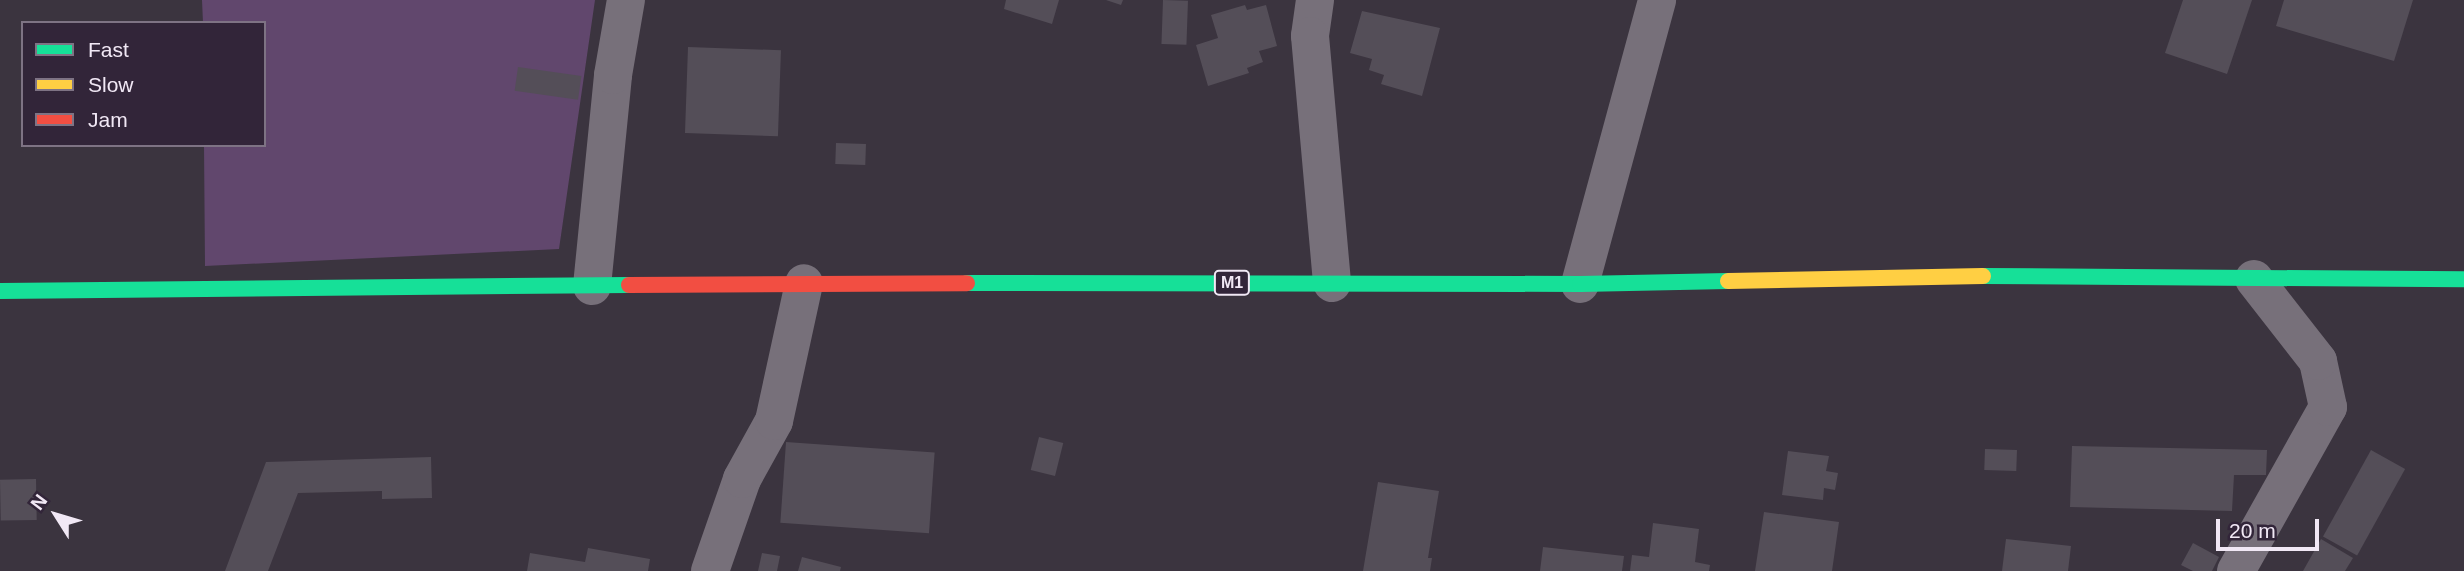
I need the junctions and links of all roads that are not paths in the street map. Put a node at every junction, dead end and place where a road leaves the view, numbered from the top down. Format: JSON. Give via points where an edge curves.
{"nodes":[{"id":1,"x":626,"y":0,"type":"edge"},
{"id":2,"x":1315,"y":0,"type":"edge"},
{"id":3,"x":1657,"y":0,"type":"edge"},
{"id":4,"x":2254,"y":279,"type":"junction"},
{"id":5,"x":2464,"y":279,"type":"edge"},
{"id":6,"x":804,"y":283,"type":"junction"},
{"id":7,"x":1332,"y":284,"type":"junction"},
{"id":8,"x":1580,"y":284,"type":"junction"},
{"id":9,"x":592,"y":286,"type":"junction"},
{"id":10,"x":0,"y":291,"type":"edge"},
{"id":11,"x":710,"y":571,"type":"edge"},
{"id":12,"x":2236,"y":571,"type":"edge"}],
"edges":[{"from":1,"to":9,"type":"street","via":[[612,75]]},
{"from":2,"to":7,"type":"street","via":[[1311,60]]},
{"from":3,"to":8,"type":"street"},
{"from":4,"to":5,"type":"highway","number":"M1"},
{"from":4,"to":8,"type":"highway","number":"M1","via":[[1921,276]]},
{"from":4,"to":12,"type":"street","via":[[2318,361],[2328,407]]},
{"from":6,"to":7,"type":"highway","number":"M1"},
{"from":6,"to":9,"type":"highway","number":"M1"},
{"from":6,"to":11,"type":"street","via":[[774,421],[742,479]]},
{"from":7,"to":8,"type":"highway","number":"M1"},
{"from":9,"to":10,"type":"highway","number":"M1"}]}
